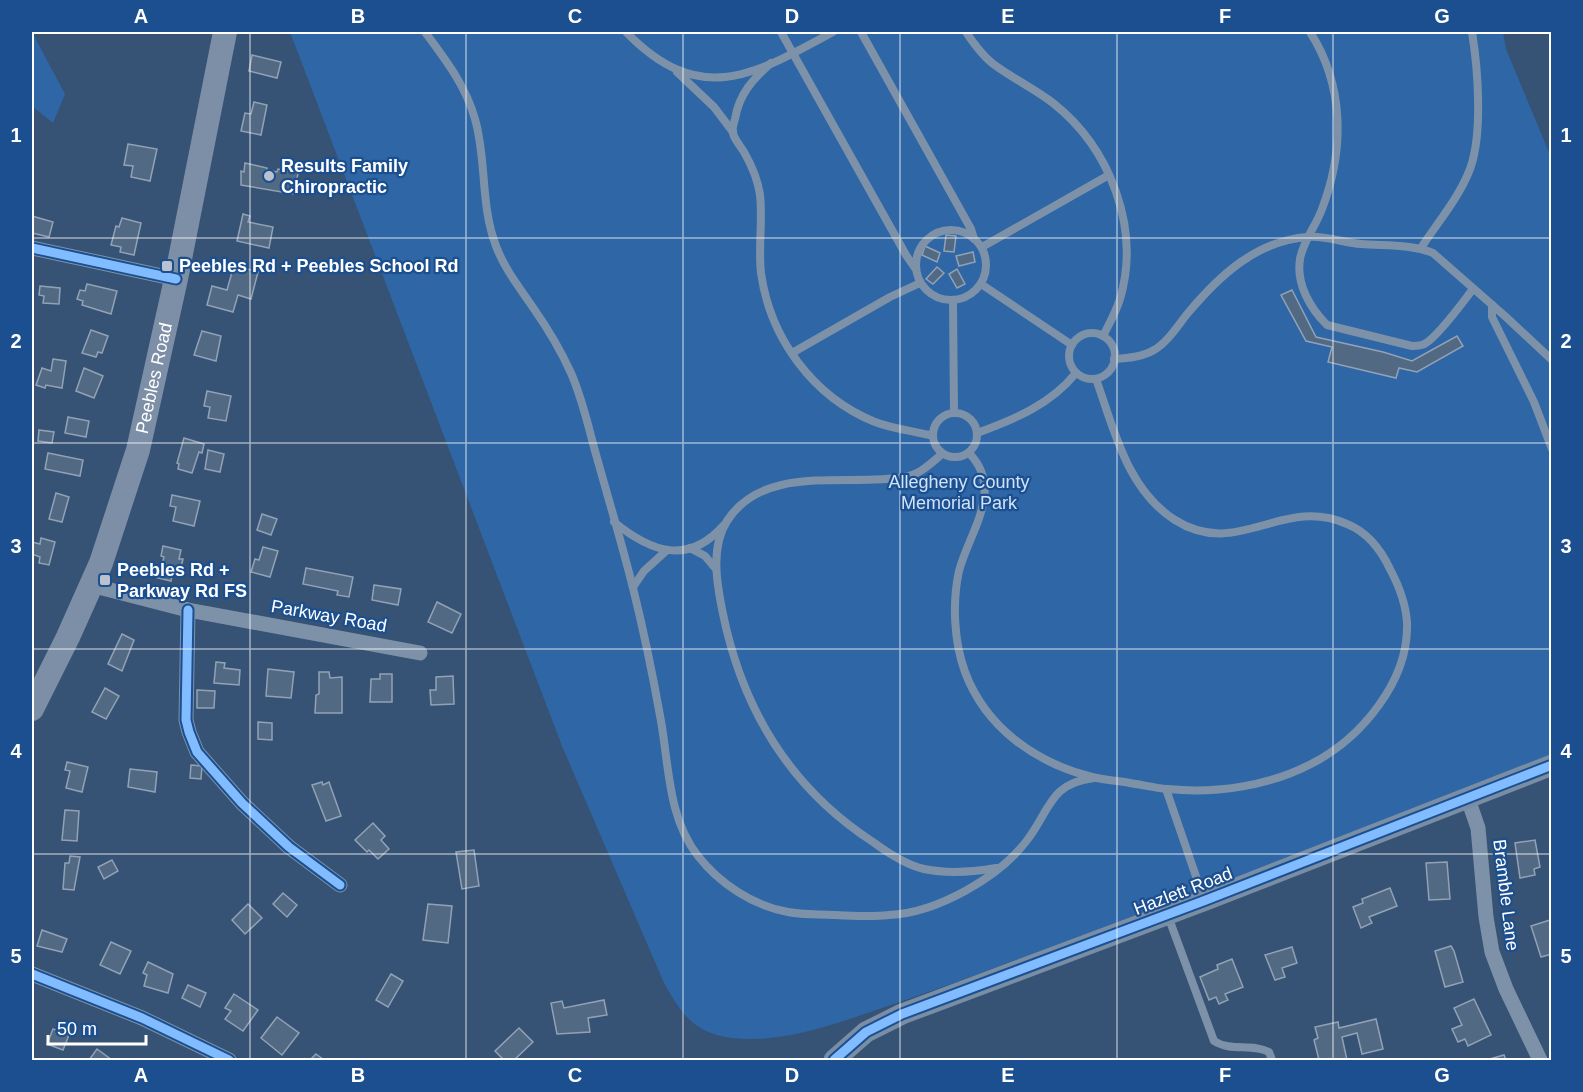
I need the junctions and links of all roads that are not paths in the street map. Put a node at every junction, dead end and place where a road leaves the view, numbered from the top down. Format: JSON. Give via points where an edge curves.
{"nodes":[{"id":1,"x":225,"y":32,"type":"edge"},
{"id":2,"x":425,"y":32,"type":"edge"},
{"id":3,"x":626,"y":32,"type":"edge"},
{"id":4,"x":781,"y":32,"type":"edge"},
{"id":5,"x":833,"y":32,"type":"edge"},
{"id":6,"x":861,"y":32,"type":"edge"},
{"id":7,"x":966,"y":32,"type":"edge"},
{"id":8,"x":1310,"y":32,"type":"edge"},
{"id":9,"x":1472,"y":32,"type":"edge"},
{"id":10,"x":793,"y":53,"type":"junction"},
{"id":11,"x":771,"y":63,"type":"junction"},
{"id":12,"x":673,"y":69,"type":"junction"},
{"id":13,"x":733,"y":132,"type":"junction"},
{"id":14,"x":1109,"y":176,"type":"junction"},
{"id":15,"x":1308,"y":237,"type":"junction"},
{"id":16,"x":974,"y":238,"type":"junction"},
{"id":17,"x":32,"y":248,"type":"edge"},
{"id":18,"x":982,"y":248,"type":"junction"},
{"id":19,"x":1421,"y":248,"type":"junction"},
{"id":20,"x":915,"y":268,"type":"junction"},
{"id":21,"x":176,"y":279,"type":"junction"},
{"id":22,"x":920,"y":283,"type":"junction"},
{"id":23,"x":981,"y":284,"type":"junction"},
{"id":24,"x":1473,"y":289,"type":"junction"},
{"id":25,"x":953,"y":301,"type":"junction"},
{"id":26,"x":1492,"y":305,"type":"junction"},
{"id":27,"x":1103,"y":336,"type":"junction"},
{"id":28,"x":1072,"y":345,"type":"junction"},
{"id":29,"x":792,"y":353,"type":"junction"},
{"id":30,"x":1114,"y":359,"type":"junction"},
{"id":31,"x":1551,"y":360,"type":"edge"},
{"id":32,"x":1076,"y":373,"type":"junction"},
{"id":33,"x":1096,"y":379,"type":"junction"},
{"id":34,"x":954,"y":413,"type":"junction"},
{"id":35,"x":977,"y":433,"type":"junction"},
{"id":36,"x":933,"y":436,"type":"junction"},
{"id":37,"x":1551,"y":449,"type":"edge"},
{"id":38,"x":969,"y":453,"type":"junction"},
{"id":39,"x":942,"y":454,"type":"junction"},
{"id":40,"x":615,"y":522,"type":"junction"},
{"id":41,"x":727,"y":522,"type":"junction"},
{"id":42,"x":688,"y":548,"type":"junction"},
{"id":43,"x":666,"y":551,"type":"junction"},
{"id":44,"x":716,"y":569,"type":"junction"},
{"id":45,"x":91,"y":585,"type":"junction"},
{"id":46,"x":633,"y":588,"type":"junction"},
{"id":47,"x":188,"y":610,"type":"junction"},
{"id":48,"x":420,"y":653,"type":"dead end"},
{"id":49,"x":32,"y":709,"type":"edge"},
{"id":50,"x":1551,"y":765,"type":"edge"},
{"id":51,"x":1094,"y":778,"type":"junction"},
{"id":52,"x":1166,"y":789,"type":"junction"},
{"id":53,"x":1468,"y":799,"type":"junction"},
{"id":54,"x":999,"y":867,"type":"junction"},
{"id":55,"x":340,"y":885,"type":"dead end"},
{"id":56,"x":1201,"y":891,"type":"dead end"},
{"id":57,"x":1167,"y":915,"type":"junction"},
{"id":58,"x":32,"y":974,"type":"edge"},
{"id":59,"x":229,"y":1060,"type":"edge"},
{"id":60,"x":834,"y":1060,"type":"edge"},
{"id":61,"x":1272,"y":1060,"type":"edge"},
{"id":62,"x":1540,"y":1060,"type":"edge"}],
"edges":[{"from":1,"to":21,"type":"main road","name":"Peebles Road"},
{"from":2,"to":40,"type":"lane","via":[[469,102],[479,138],[490,231],[505,268],[573,376]]},
{"from":3,"to":12,"type":"lane"},
{"from":4,"to":10,"type":"lane"},
{"from":5,"to":10,"type":"lane"},
{"from":6,"to":16,"type":"lane"},
{"from":7,"to":14,"type":"lane","via":[[994,65],[1053,103],[1083,130]]},
{"from":8,"to":15,"type":"lane","via":[[1329,67],[1337,116],[1335,156],[1327,195]]},
{"from":9,"to":19,"type":"lane","via":[[1477,84],[1474,154],[1465,180]]},
{"from":10,"to":11,"type":"lane"},
{"from":10,"to":20,"type":"lane"},
{"from":11,"to":12,"type":"lane","via":[[748,72],[720,76],[689,75]]},
{"from":11,"to":13,"type":"lane","via":[[747,87]]},
{"from":12,"to":13,"type":"lane","via":[[714,107]]},
{"from":13,"to":29,"type":"lane","via":[[749,160],[760,194],[761,271],[767,301],[778,332]]},
{"from":14,"to":18,"type":"lane"},
{"from":14,"to":27,"type":"lane","via":[[1123,218],[1126,256],[1120,297]]},
{"from":15,"to":19,"type":"lane"},
{"from":15,"to":24,"type":"lane","via":[[1300,260],[1302,286],[1327,325],[1421,345],[1436,334]]},
{"from":15,"to":30,"type":"lane","via":[[1257,251],[1239,261],[1209,288],[1158,348],[1143,355]]},
{"from":16,"to":18,"type":"lane"},
{"from":16,"to":20,"type":"lane","via":[[954,230],[934,234],[919,250]]},
{"from":17,"to":21,"type":"street"},
{"from":18,"to":23,"type":"lane","via":[[987,268]]},
{"from":19,"to":24,"type":"lane","via":[[1442,259]]},
{"from":20,"to":22,"type":"lane"},
{"from":21,"to":45,"type":"main road","name":"Peebles Road","via":[[138,450]]},
{"from":22,"to":25,"type":"lane","via":[[935,297]]},
{"from":22,"to":29,"type":"lane"},
{"from":23,"to":25,"type":"lane","via":[[970,295]]},
{"from":23,"to":28,"type":"lane"},
{"from":24,"to":26,"type":"lane"},
{"from":25,"to":34,"type":"lane"},
{"from":26,"to":31,"type":"lane"},
{"from":26,"to":37,"type":"lane","via":[[1492,317],[1534,402]]},
{"from":27,"to":28,"type":"lane","via":[[1084,335]]},
{"from":27,"to":30,"type":"lane","via":[[1111,343]]},
{"from":28,"to":32,"type":"lane","via":[[1070,362]]},
{"from":29,"to":36,"type":"lane","via":[[818,385],[859,415]]},
{"from":30,"to":33,"type":"lane","via":[[1111,369]]},
{"from":32,"to":33,"type":"lane"},
{"from":32,"to":35,"type":"lane","via":[[1064,388],[1033,409]]},
{"from":33,"to":52,"type":"lane","via":[[1131,472],[1149,499],[1165,513],[1195,530],[1212,534],[1247,531],[1295,516],[1340,520],[1364,533],[1375,545],[1394,577],[1405,610],[1406,643],[1394,680],[1370,717],[1337,748],[1300,770],[1263,782],[1215,789]]},
{"from":34,"to":35,"type":"lane","via":[[969,417]]},
{"from":34,"to":36,"type":"lane","via":[[939,420]]},
{"from":35,"to":38,"type":"lane"},
{"from":36,"to":39,"type":"lane"},
{"from":38,"to":39,"type":"lane","via":[[956,458]]},
{"from":38,"to":51,"type":"lane","via":[[978,462],[985,494],[956,589],[956,628],[964,670],[985,711],[1014,741],[1050,762]]},
{"from":39,"to":41,"type":"lane","via":[[922,470],[904,477],[811,480],[781,485],[753,497]]},
{"from":40,"to":43,"type":"lane","via":[[643,543]]},
{"from":40,"to":46,"type":"lane"},
{"from":41,"to":42,"type":"lane","via":[[708,541]]},
{"from":41,"to":44,"type":"lane","via":[[719,542]]},
{"from":42,"to":43,"type":"lane"},
{"from":42,"to":44,"type":"lane","via":[[705,556]]},
{"from":43,"to":46,"type":"lane","via":[[644,571]]},
{"from":44,"to":54,"type":"lane","via":[[726,629],[749,698],[791,769],[811,793],[860,834],[922,869],[979,871]]},
{"from":45,"to":47,"type":"street","name":"Parkway Road"},
{"from":45,"to":49,"type":"main road","name":"Peebles Road"},
{"from":46,"to":54,"type":"lane","via":[[675,811],[698,856],[730,887],[763,905],[790,913],[891,915],[947,900]]},
{"from":47,"to":48,"type":"street","name":"Parkway Road"},
{"from":47,"to":55,"type":"street","via":[[186,720],[197,752],[265,826]]},
{"from":50,"to":53,"type":"street","name":"Hazlett Road"},
{"from":51,"to":52,"type":"lane"},
{"from":51,"to":54,"type":"lane","via":[[1060,792],[1047,805],[1028,839]]},
{"from":52,"to":56,"type":"lane"},
{"from":53,"to":57,"type":"street","name":"Hazlett Road"},
{"from":53,"to":62,"type":"street","name":"Bramble Lane","via":[[1478,828],[1492,952]]},
{"from":57,"to":60,"type":"street","name":"Hazlett Road","via":[[902,1014],[866,1032]]},
{"from":57,"to":61,"type":"lane","via":[[1214,1041],[1220,1045],[1261,1048]]},
{"from":58,"to":59,"type":"street","via":[[142,1018]]}]}
